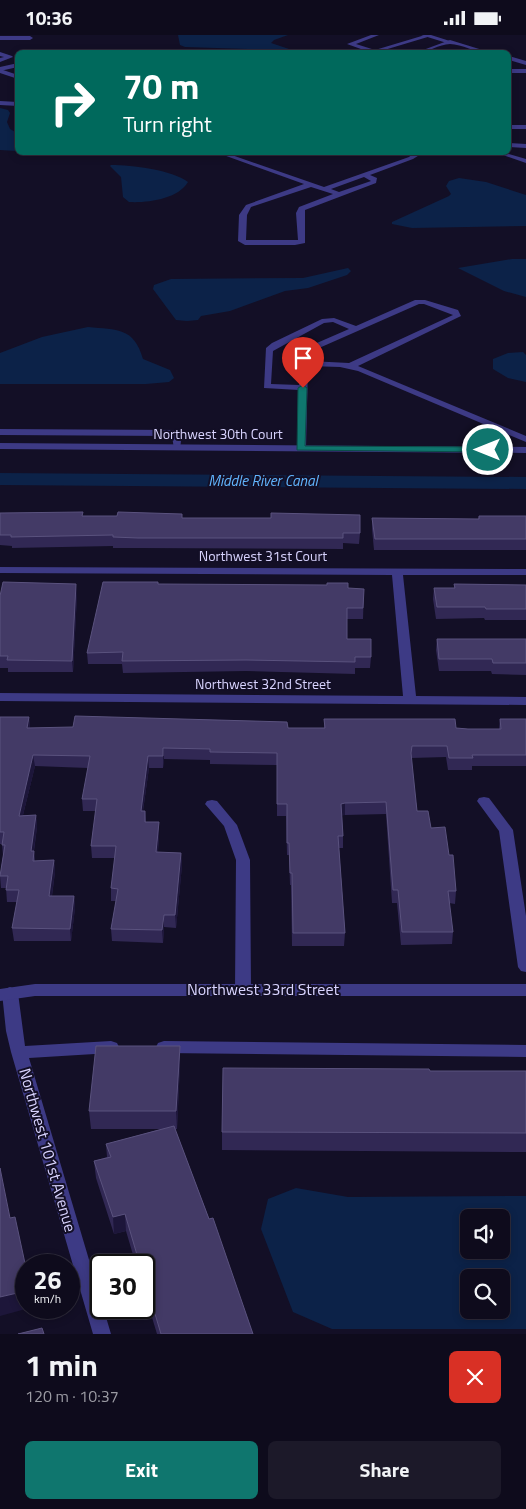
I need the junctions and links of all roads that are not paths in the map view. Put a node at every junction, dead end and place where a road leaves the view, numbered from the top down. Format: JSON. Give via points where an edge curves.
{"nodes":[{"id":1,"x":376,"y":35,"type":"edge"},
{"id":2,"x":426,"y":36,"type":"edge"},
{"id":3,"x":0,"y":37,"type":"edge"},
{"id":4,"x":30,"y":38,"type":"dead end"},
{"id":5,"x":450,"y":42,"type":"junction"},
{"id":6,"x":371,"y":50,"type":"edge"},
{"id":7,"x":384,"y":50,"type":"edge"},
{"id":8,"x":426,"y":50,"type":"edge"},
{"id":9,"x":477,"y":50,"type":"edge"},
{"id":10,"x":0,"y":54,"type":"edge"},
{"id":11,"x":511,"y":59,"type":"edge"},
{"id":12,"x":0,"y":60,"type":"edge"},
{"id":13,"x":526,"y":63,"type":"edge"},
{"id":14,"x":15,"y":66,"type":"edge"},
{"id":15,"x":0,"y":70,"type":"edge"},
{"id":16,"x":511,"y":71,"type":"edge"},
{"id":17,"x":526,"y":71,"type":"edge"},
{"id":18,"x":15,"y":76,"type":"edge"},
{"id":19,"x":0,"y":97,"type":"edge"},
{"id":20,"x":15,"y":98,"type":"edge"},
{"id":21,"x":0,"y":103,"type":"edge"},
{"id":22,"x":15,"y":104,"type":"edge"},
{"id":23,"x":511,"y":127,"type":"edge"},
{"id":24,"x":526,"y":127,"type":"edge"},
{"id":25,"x":511,"y":139,"type":"edge"},
{"id":26,"x":526,"y":139,"type":"edge"},
{"id":27,"x":511,"y":145,"type":"edge"},
{"id":28,"x":526,"y":146,"type":"edge"},
{"id":29,"x":227,"y":155,"type":"edge"},
{"id":30,"x":416,"y":155,"type":"edge"},
{"id":31,"x":506,"y":155,"type":"edge"},
{"id":32,"x":526,"y":161,"type":"edge"},
{"id":33,"x":364,"y":175,"type":"junction"},
{"id":34,"x":312,"y":184,"type":"junction"},
{"id":35,"x":324,"y":189,"type":"junction"},
{"id":36,"x":339,"y":194,"type":"junction"},
{"id":37,"x":356,"y":329,"type":"junction"},
{"id":38,"x":304,"y":363,"type":"junction"},
{"id":39,"x":350,"y":366,"type":"junction"},
{"id":40,"x":303,"y":388,"type":"junction"},
{"id":41,"x":0,"y":432,"type":"edge"},
{"id":42,"x":526,"y":439,"type":"edge"},
{"id":43,"x":0,"y":446,"type":"edge"},
{"id":44,"x":177,"y":447,"type":"junction"},
{"id":45,"x":301,"y":448,"type":"junction"},
{"id":46,"x":526,"y":450,"type":"edge"},
{"id":47,"x":0,"y":569,"type":"edge"},
{"id":48,"x":397,"y":571,"type":"junction"},
{"id":49,"x":526,"y":572,"type":"edge"},
{"id":50,"x":0,"y":697,"type":"edge"},
{"id":51,"x":410,"y":700,"type":"junction"},
{"id":52,"x":526,"y":701,"type":"edge"},
{"id":53,"x":484,"y":801,"type":"dead end"},
{"id":54,"x":212,"y":803,"type":"dead end"},
{"id":55,"x":526,"y":967,"type":"edge"},
{"id":56,"x":243,"y":989,"type":"junction"},
{"id":57,"x":526,"y":990,"type":"edge"},
{"id":58,"x":5,"y":994,"type":"edge"},
{"id":59,"x":125,"y":1047,"type":"edge"},
{"id":60,"x":153,"y":1047,"type":"edge"},
{"id":61,"x":526,"y":1051,"type":"edge"},
{"id":62,"x":19,"y":1052,"type":"junction"},
{"id":63,"x":102,"y":1334,"type":"edge"}],
"edges":[{"from":1,"to":6,"type":"lane","via":[[350,44]]},
{"from":2,"to":5,"type":"street"},
{"from":2,"to":7,"type":"lane"},
{"from":3,"to":4,"type":"lane"},
{"from":5,"to":8,"type":"lane"},
{"from":5,"to":9,"type":"lane"},
{"from":10,"to":12,"type":"lane","via":[[10,57]]},
{"from":11,"to":13,"type":"lane"},
{"from":14,"to":15,"type":"lane"},
{"from":15,"to":18,"type":"street"},
{"from":16,"to":17,"type":"lane"},
{"from":19,"to":20,"type":"street"},
{"from":21,"to":22,"type":"street"},
{"from":23,"to":24,"type":"lane"},
{"from":25,"to":26,"type":"street"},
{"from":27,"to":28,"type":"street"},
{"from":29,"to":34,"type":"lane"},
{"from":30,"to":33,"type":"lane"},
{"from":31,"to":32,"type":"lane"},
{"from":33,"to":35,"type":"lane"},
{"from":33,"to":36,"type":"lane","via":[[375,179],[374,182]]},
{"from":34,"to":35,"type":"lane"},
{"from":34,"to":36,"type":"lane","via":[[248,206],[242,215],[242,241],[302,241],[302,209]]},
{"from":35,"to":36,"type":"lane"},
{"from":37,"to":38,"type":"lane","via":[[306,351]]},
{"from":37,"to":39,"type":"lane","via":[[418,302],[455,312],[457,316]]},
{"from":37,"to":40,"type":"lane","via":[[334,321],[322,321],[269,349],[267,386]]},
{"from":38,"to":39,"type":"lane"},
{"from":38,"to":40,"type":"lane"},
{"from":39,"to":42,"type":"lane"},
{"from":40,"to":45,"type":"lane"},
{"from":41,"to":44,"type":"lane","via":[[177,433]]},
{"from":43,"to":44,"type":"street","name":"Northwest 30th Court"},
{"from":44,"to":45,"type":"street","name":"Northwest 30th Court"},
{"from":45,"to":46,"type":"street","name":"Northwest 30th Court"},
{"from":47,"to":48,"type":"street","name":"Northwest 31st Court"},
{"from":48,"to":49,"type":"street","name":"Northwest 31st Court"},
{"from":48,"to":51,"type":"street"},
{"from":50,"to":51,"type":"street","name":"Northwest 32nd Street"},
{"from":51,"to":52,"type":"street","name":"Northwest 32nd Street"},
{"from":53,"to":55,"type":"street","via":[[506,831]]},
{"from":54,"to":56,"type":"street","via":[[230,825],[243,860]]},
{"from":56,"to":57,"type":"street","name":"Northwest 33rd Street"},
{"from":56,"to":58,"type":"street","name":"Northwest 33rd Street","via":[[35,990]]},
{"from":58,"to":62,"type":"street","name":"Northwest 101st Avenue"},
{"from":59,"to":62,"type":"street"},
{"from":60,"to":61,"type":"street"},
{"from":62,"to":63,"type":"street","name":"Northwest 101st Avenue"}]}
